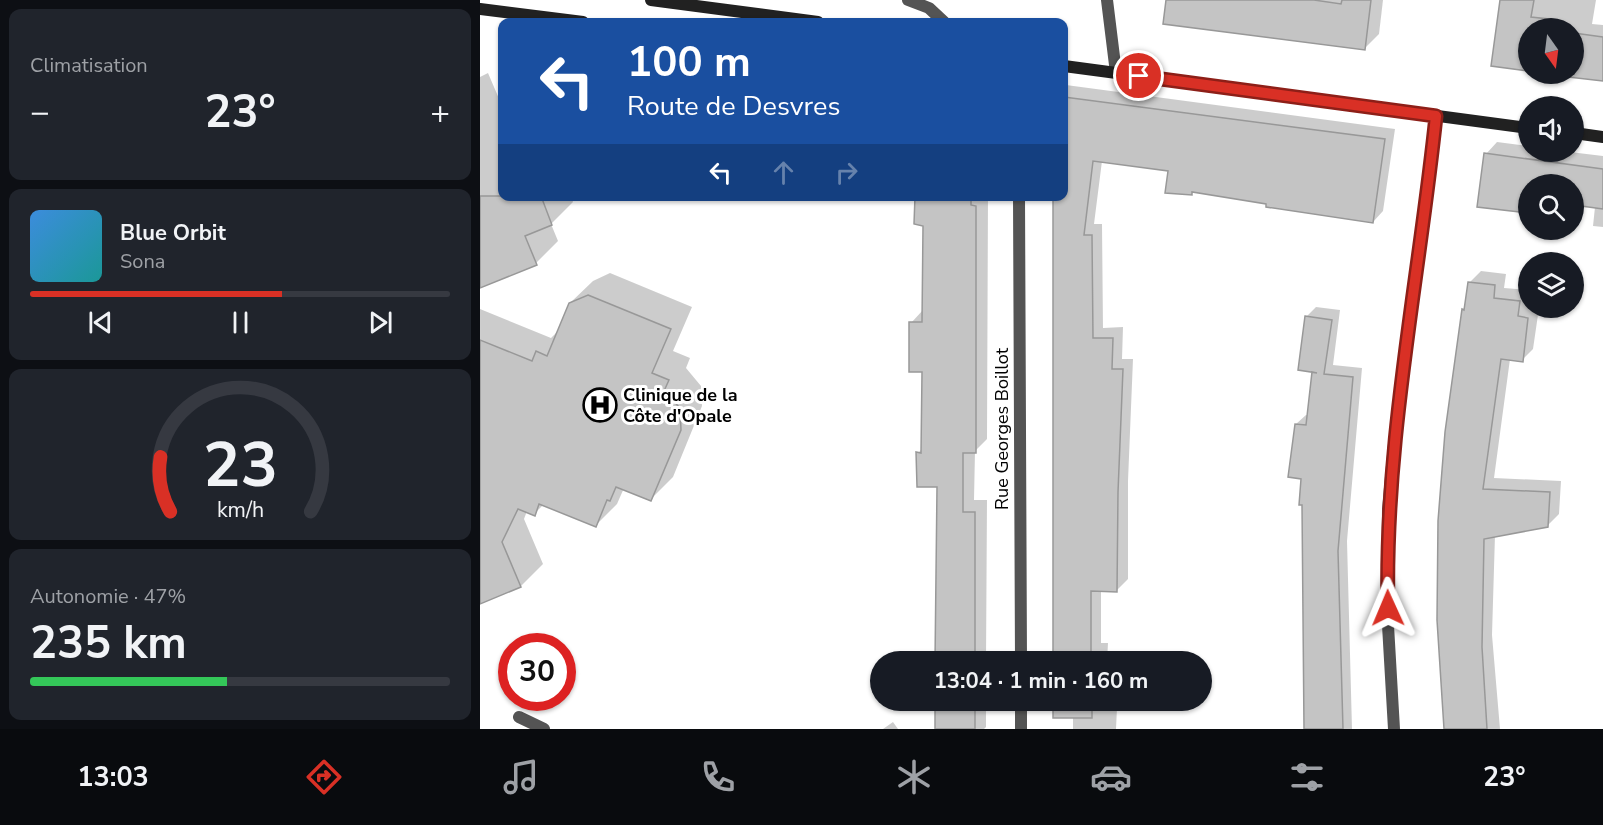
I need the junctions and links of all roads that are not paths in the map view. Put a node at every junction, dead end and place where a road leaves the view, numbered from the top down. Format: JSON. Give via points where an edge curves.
{"nodes":[{"id":1,"x":651,"y":0,"type":"edge"},
{"id":2,"x":908,"y":0,"type":"edge"},
{"id":3,"x":1107,"y":0,"type":"edge"},
{"id":4,"x":480,"y":9,"type":"edge"},
{"id":5,"x":551,"y":18,"type":"edge"},
{"id":6,"x":788,"y":18,"type":"edge"},
{"id":7,"x":940,"y":18,"type":"edge"},
{"id":8,"x":1068,"y":67,"type":"edge"},
{"id":9,"x":1116,"y":73,"type":"junction"},
{"id":10,"x":1436,"y":116,"type":"junction"},
{"id":11,"x":1518,"y":127,"type":"edge"},
{"id":12,"x":1584,"y":134,"type":"edge"},
{"id":13,"x":1603,"y":137,"type":"edge"},
{"id":14,"x":1019,"y":201,"type":"edge"},
{"id":15,"x":1021,"y":651,"type":"edge"},
{"id":16,"x":1021,"y":711,"type":"edge"},
{"id":17,"x":519,"y":717,"type":"dead end"},
{"id":18,"x":544,"y":729,"type":"edge"},
{"id":19,"x":1021,"y":729,"type":"edge"},
{"id":20,"x":1394,"y":729,"type":"edge"}],
"edges":[{"from":1,"to":6,"type":"main road"},
{"from":2,"to":7,"type":"street","via":[[929,8]]},
{"from":3,"to":9,"type":"street"},
{"from":4,"to":5,"type":"main road"},
{"from":8,"to":9,"type":"main road"},
{"from":9,"to":10,"type":"main road"},
{"from":10,"to":11,"type":"main road"},
{"from":10,"to":20,"type":"street","via":[[1388,509],[1387,598]]},
{"from":12,"to":13,"type":"main road"},
{"from":14,"to":15,"type":"street","name":"Rue Georges Boillot"},
{"from":16,"to":19,"type":"street"},
{"from":17,"to":18,"type":"street"}]}
